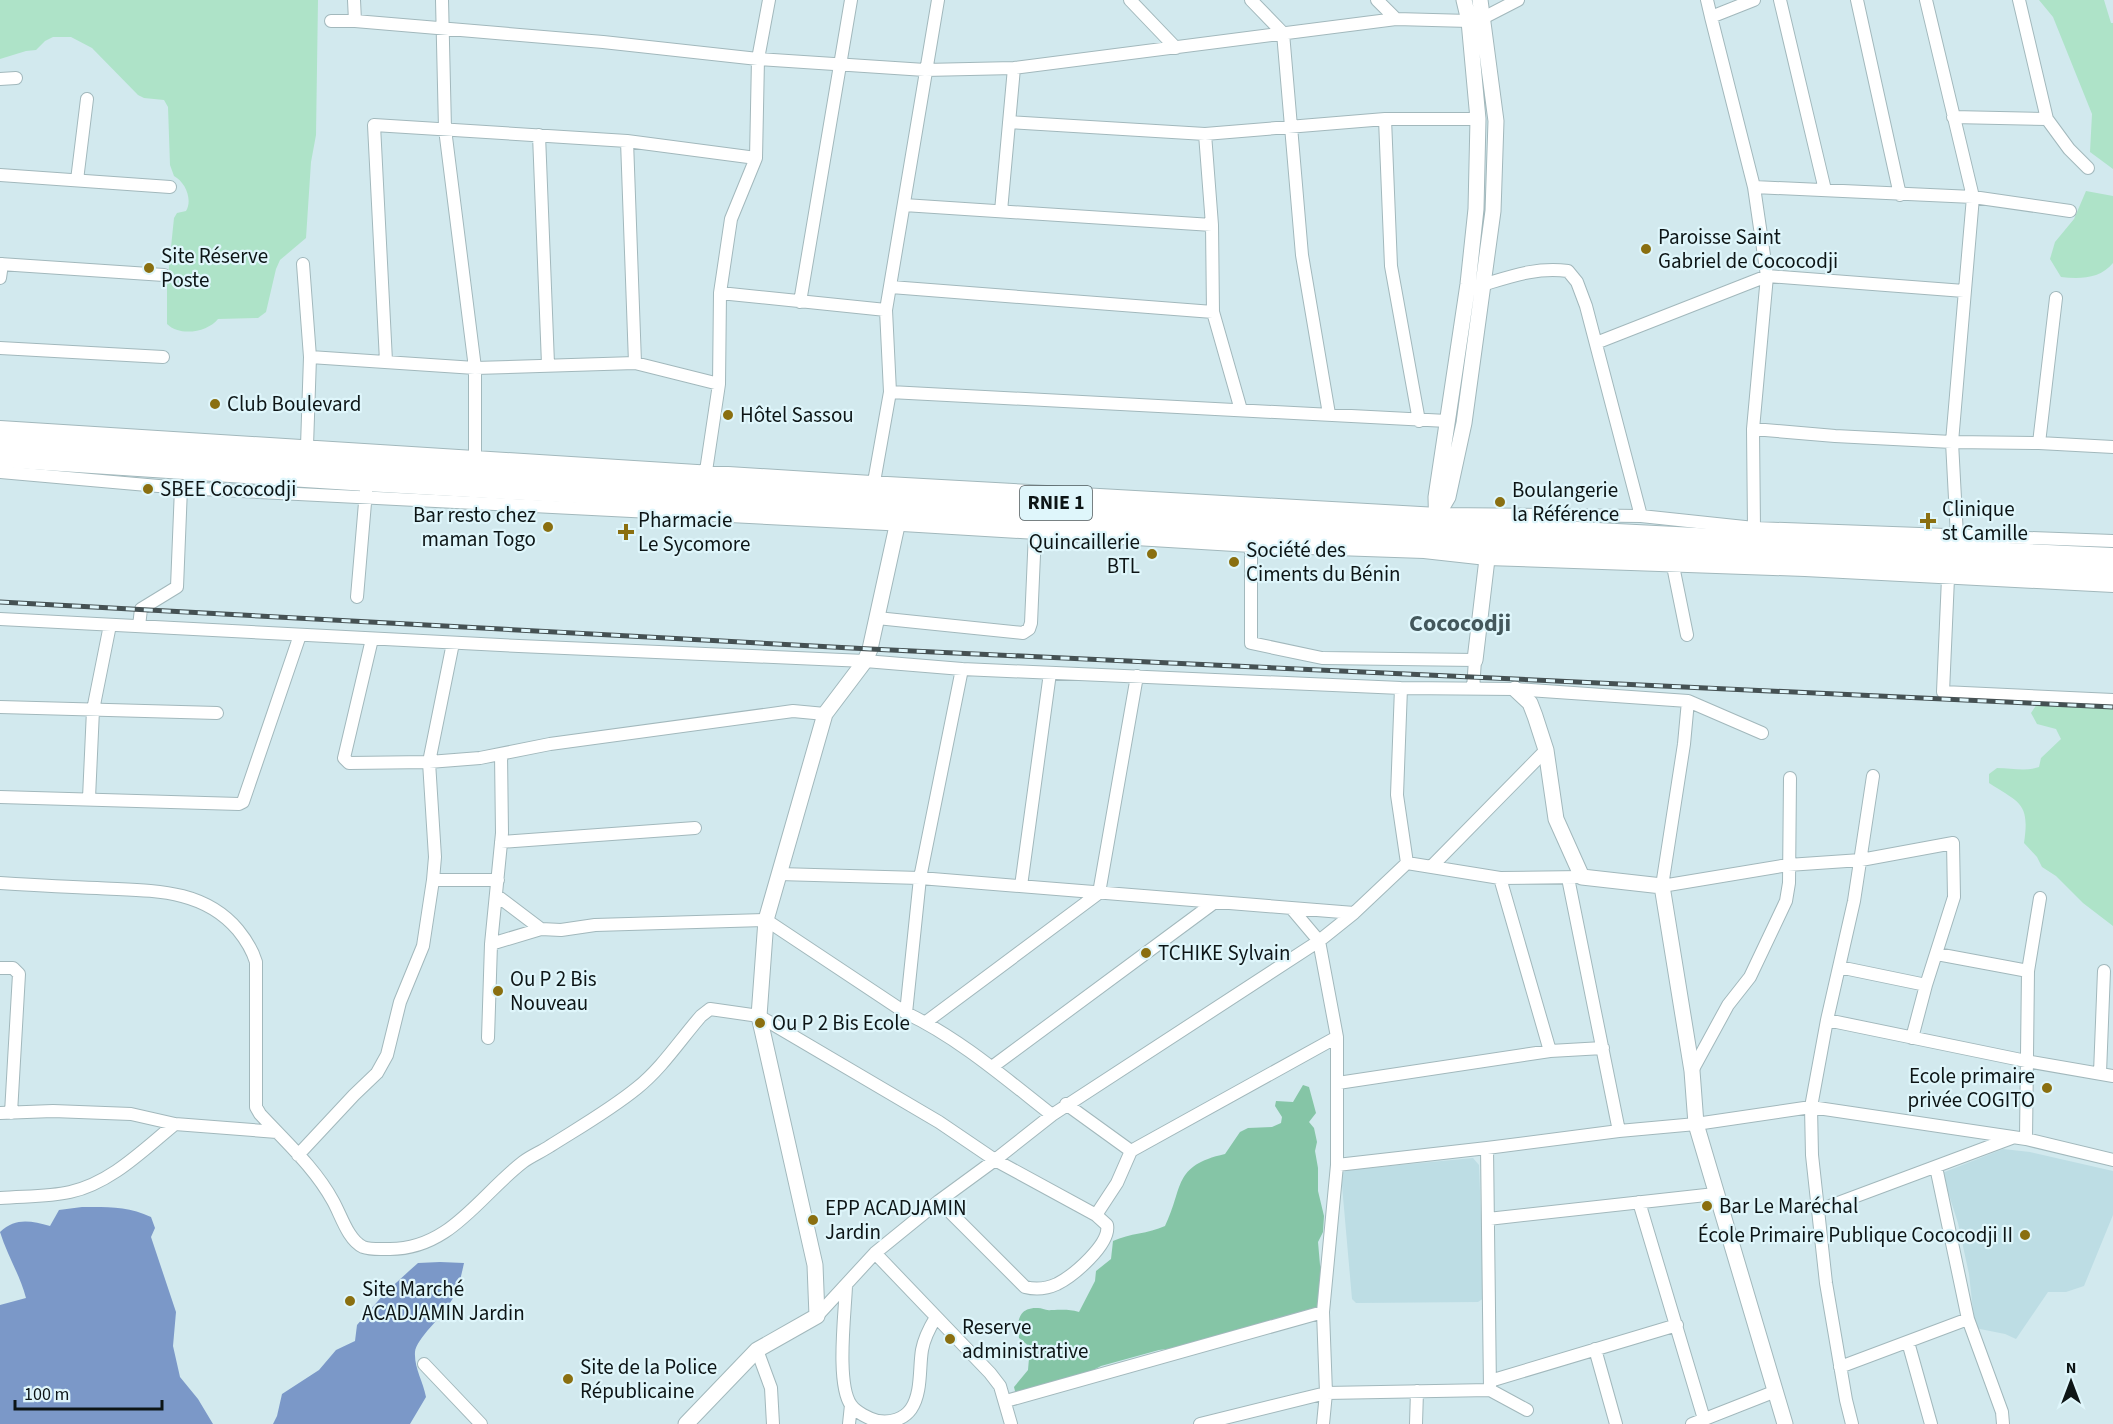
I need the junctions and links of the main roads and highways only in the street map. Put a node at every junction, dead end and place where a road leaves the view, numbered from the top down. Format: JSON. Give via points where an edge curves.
{"nodes":[{"id":1,"x":0,"y":442,"type":"edge"},
{"id":2,"x":0,"y":457,"type":"edge"},
{"id":3,"x":1437,"y":533,"type":"junction"},
{"id":4,"x":1486,"y":544,"type":"junction"},
{"id":5,"x":2113,"y":558,"type":"edge"},
{"id":6,"x":2113,"y":573,"type":"edge"}],
"edges":[{"from":1,"to":3,"type":"highway","number":"RNIE 1"},
{"from":2,"to":3,"type":"highway","number":"RNIE 1","via":[[366,489],[898,518]]},
{"from":3,"to":4,"type":"highway","number":"RNIE 1"},
{"from":4,"to":5,"type":"highway","number":"RNIE 1"},
{"from":4,"to":6,"type":"highway","number":"RNIE 1"}]}
